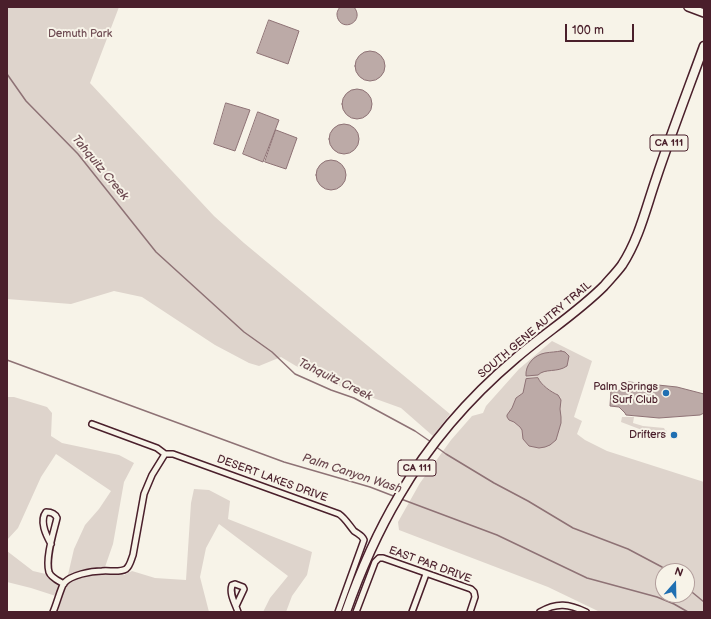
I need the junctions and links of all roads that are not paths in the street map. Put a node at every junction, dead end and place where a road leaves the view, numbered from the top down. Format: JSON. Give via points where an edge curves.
{"nodes":[{"id":1,"x":688,"y":7,"type":"edge"},
{"id":2,"x":704,"y":13,"type":"edge"},
{"id":3,"x":704,"y":46,"type":"edge"},
{"id":4,"x":92,"y":424,"type":"dead end"},
{"id":5,"x":165,"y":454,"type":"junction"},
{"id":6,"x":51,"y":544,"type":"junction"},
{"id":7,"x":426,"y":574,"type":"junction"},
{"id":8,"x":64,"y":584,"type":"junction"},
{"id":9,"x":236,"y":606,"type":"dead end"},
{"id":10,"x":53,"y":612,"type":"edge"},
{"id":11,"x":238,"y":612,"type":"edge"},
{"id":12,"x":338,"y":612,"type":"edge"},
{"id":13,"x":346,"y":612,"type":"edge"},
{"id":14,"x":356,"y":612,"type":"edge"},
{"id":15,"x":412,"y":612,"type":"edge"},
{"id":16,"x":470,"y":612,"type":"edge"},
{"id":17,"x":541,"y":612,"type":"edge"},
{"id":18,"x":586,"y":612,"type":"edge"}],
"edges":[{"from":1,"to":2,"type":"street"},
{"from":3,"to":13,"type":"main road","name":"SOUTH GENE AUTRY TRAIL","number":"CA 111","via":[[639,232],[622,266],[593,297],[516,358],[470,401],[430,449],[384,523],[364,564]]},
{"from":4,"to":5,"type":"street","name":"DESERT LAKES DRIVE","via":[[157,448]]},
{"from":5,"to":8,"type":"street","via":[[144,494],[130,565],[120,571],[80,575]]},
{"from":5,"to":12,"type":"street","name":"DESERT LAKES DRIVE","via":[[173,454],[344,517],[364,540]]},
{"from":6,"to":6,"type":"street","via":[[57,518],[51,512],[46,512],[43,519],[46,536]]},
{"from":6,"to":8,"type":"street","via":[[48,563],[50,572]]},
{"from":7,"to":14,"type":"street","name":"EAST PAR DRIVE","via":[[379,558],[375,562]]},
{"from":7,"to":15,"type":"street"},
{"from":7,"to":16,"type":"street","name":"EAST PAR DRIVE","via":[[471,589],[475,598]]},
{"from":8,"to":10,"type":"street"},
{"from":9,"to":11,"type":"street"},
{"from":17,"to":18,"type":"street","via":[[551,606],[566,605]]}]}
